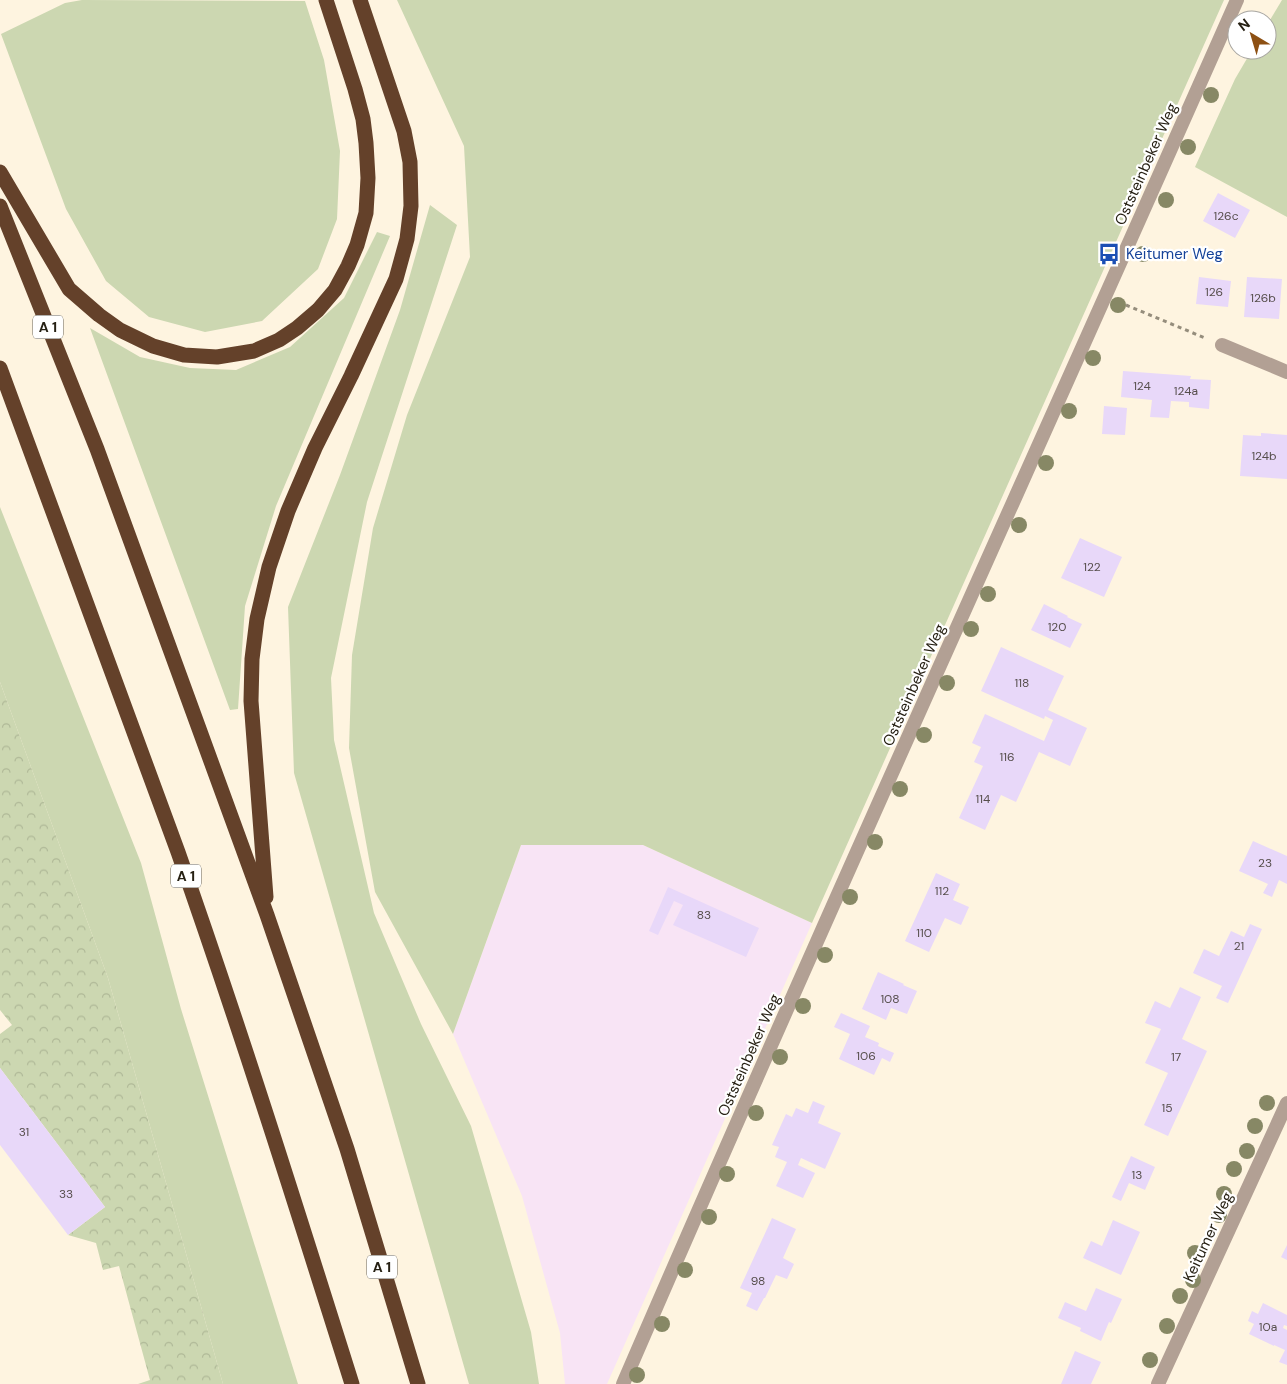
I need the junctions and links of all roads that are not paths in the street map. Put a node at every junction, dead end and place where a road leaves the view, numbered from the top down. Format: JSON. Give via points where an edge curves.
{"nodes":[{"id":1,"x":326,"y":0,"type":"edge"},
{"id":2,"x":360,"y":0,"type":"edge"},
{"id":3,"x":1237,"y":0,"type":"edge"},
{"id":4,"x":0,"y":172,"type":"edge"},
{"id":5,"x":0,"y":206,"type":"edge"},
{"id":6,"x":1222,"y":345,"type":"road end"},
{"id":7,"x":0,"y":368,"type":"edge"},
{"id":8,"x":1287,"y":372,"type":"edge"},
{"id":9,"x":267,"y":916,"type":"junction"},
{"id":10,"x":1287,"y":1103,"type":"edge"},
{"id":11,"x":352,"y":1384,"type":"edge"},
{"id":12,"x":418,"y":1384,"type":"edge"},
{"id":13,"x":623,"y":1384,"type":"edge"},
{"id":14,"x":1158,"y":1384,"type":"edge"}],
"edges":[{"from":1,"to":4,"type":"highway","via":[[363,118],[368,178],[366,212],[358,245],[335,290],[318,310],[279,340],[254,351],[217,356],[184,355],[153,346],[120,330],[69,289]]},
{"from":2,"to":9,"type":"highway","via":[[404,131],[410,162],[407,239],[396,279],[288,511],[269,567],[257,619],[250,702]]},
{"from":3,"to":13,"type":"street","name":"Oststeinbeker Weg","via":[[821,931]]},
{"from":5,"to":9,"type":"highway","number":"A 1","via":[[96,449]]},
{"from":6,"to":8,"type":"street"},
{"from":7,"to":11,"type":"highway","number":"A 1","via":[[206,931]]},
{"from":9,"to":12,"type":"highway","number":"A 1","via":[[347,1149]]},
{"from":10,"to":14,"type":"street","name":"Keitumer Weg"}]}
